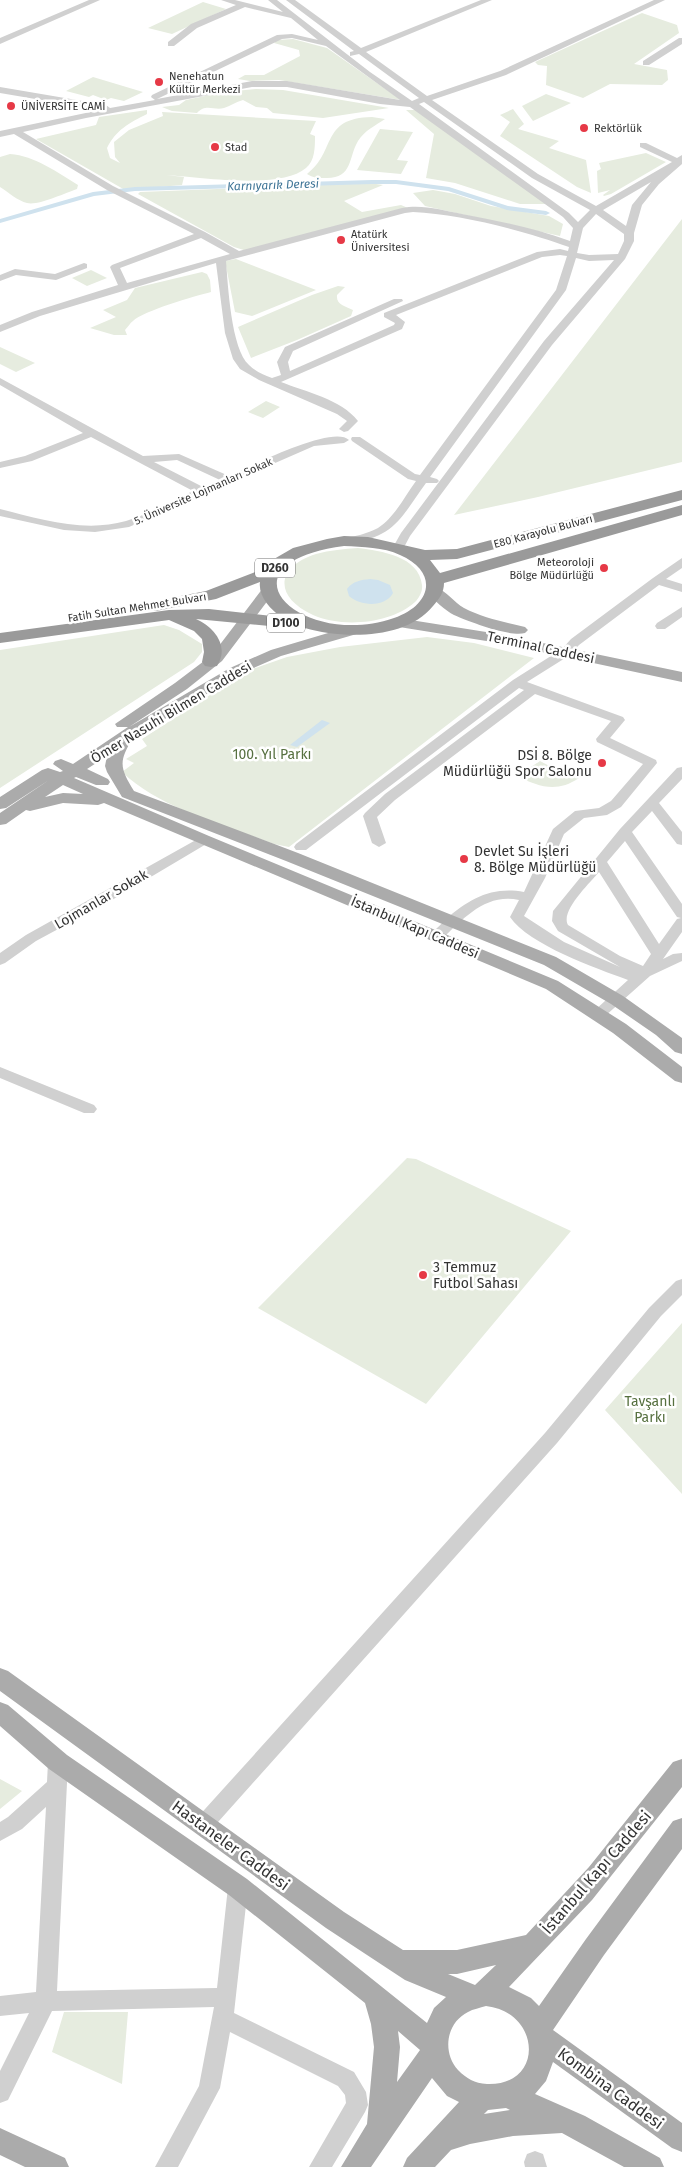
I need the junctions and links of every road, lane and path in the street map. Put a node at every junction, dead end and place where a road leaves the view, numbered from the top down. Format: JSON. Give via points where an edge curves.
{"nodes":[{"id":1,"x":96,"y":0,"type":"edge"},
{"id":2,"x":224,"y":0,"type":"edge"},
{"id":3,"x":272,"y":0,"type":"edge"},
{"id":4,"x":290,"y":0,"type":"edge"},
{"id":5,"x":488,"y":0,"type":"edge"},
{"id":6,"x":661,"y":0,"type":"edge"},
{"id":7,"x":244,"y":5,"type":"junction"},
{"id":8,"x":295,"y":18,"type":"junction"},
{"id":9,"x":682,"y":40,"type":"edge"},
{"id":10,"x":0,"y":41,"type":"edge"},
{"id":11,"x":171,"y":44,"type":"dead end"},
{"id":12,"x":332,"y":46,"type":"junction"},
{"id":13,"x":358,"y":52,"type":"junction"},
{"id":14,"x":346,"y":57,"type":"junction"},
{"id":15,"x":646,"y":63,"type":"dead end"},
{"id":16,"x":0,"y":90,"type":"edge"},
{"id":17,"x":425,"y":100,"type":"junction"},
{"id":18,"x":411,"y":104,"type":"junction"},
{"id":19,"x":134,"y":107,"type":"junction"},
{"id":20,"x":118,"y":110,"type":"junction"},
{"id":21,"x":16,"y":131,"type":"junction"},
{"id":22,"x":0,"y":134,"type":"edge"},
{"id":23,"x":489,"y":144,"type":"junction"},
{"id":24,"x":473,"y":147,"type":"junction"},
{"id":25,"x":681,"y":158,"type":"edge"},
{"id":26,"x":595,"y":210,"type":"junction"},
{"id":27,"x":578,"y":227,"type":"junction"},
{"id":28,"x":629,"y":233,"type":"junction"},
{"id":29,"x":202,"y":234,"type":"junction"},
{"id":30,"x":549,"y":238,"type":"junction"},
{"id":31,"x":574,"y":250,"type":"junction"},
{"id":32,"x":236,"y":254,"type":"junction"},
{"id":33,"x":622,"y":258,"type":"junction"},
{"id":34,"x":221,"y":260,"type":"junction"},
{"id":35,"x":570,"y":265,"type":"junction"},
{"id":36,"x":84,"y":266,"type":"dead end"},
{"id":37,"x":610,"y":270,"type":"junction"},
{"id":38,"x":0,"y":278,"type":"edge"},
{"id":39,"x":124,"y":288,"type":"junction"},
{"id":40,"x":377,"y":309,"type":"junction"},
{"id":41,"x":388,"y":315,"type":"junction"},
{"id":42,"x":0,"y":330,"type":"edge"},
{"id":43,"x":287,"y":376,"type":"junction"},
{"id":44,"x":0,"y":381,"type":"edge"},
{"id":45,"x":273,"y":382,"type":"junction"},
{"id":46,"x":92,"y":433,"type":"junction"},
{"id":47,"x":351,"y":435,"type":"junction"},
{"id":48,"x":143,"y":459,"type":"junction"},
{"id":49,"x":0,"y":465,"type":"edge"},
{"id":50,"x":424,"y":479,"type":"junction"},
{"id":51,"x":228,"y":480,"type":"junction"},
{"id":52,"x":444,"y":482,"type":"junction"},
{"id":53,"x":203,"y":492,"type":"junction"},
{"id":54,"x":682,"y":495,"type":"edge"},
{"id":55,"x":682,"y":510,"type":"edge"},
{"id":56,"x":0,"y":512,"type":"edge"},
{"id":57,"x":344,"y":541,"type":"junction"},
{"id":58,"x":401,"y":550,"type":"junction"},
{"id":59,"x":682,"y":562,"type":"edge"},
{"id":60,"x":271,"y":572,"type":"junction"},
{"id":61,"x":657,"y":580,"type":"junction"},
{"id":62,"x":435,"y":586,"type":"junction"},
{"id":63,"x":682,"y":588,"type":"edge"},
{"id":64,"x":268,"y":591,"type":"junction"},
{"id":65,"x":682,"y":611,"type":"edge"},
{"id":66,"x":169,"y":616,"type":"junction"},
{"id":67,"x":249,"y":618,"type":"junction"},
{"id":68,"x":398,"y":622,"type":"junction"},
{"id":69,"x":661,"y":626,"type":"dead end"},
{"id":70,"x":0,"y":627,"type":"edge"},
{"id":71,"x":324,"y":628,"type":"junction"},
{"id":72,"x":355,"y":630,"type":"junction"},
{"id":73,"x":0,"y":638,"type":"edge"},
{"id":74,"x":570,"y":647,"type":"junction"},
{"id":75,"x":211,"y":662,"type":"junction"},
{"id":76,"x":682,"y":666,"type":"edge"},
{"id":77,"x":682,"y":678,"type":"edge"},
{"id":78,"x":517,"y":683,"type":"junction"},
{"id":79,"x":533,"y":690,"type":"junction"},
{"id":80,"x":127,"y":735,"type":"junction"},
{"id":81,"x":61,"y":771,"type":"junction"},
{"id":82,"x":681,"y":774,"type":"edge"},
{"id":83,"x":130,"y":801,"type":"junction"},
{"id":84,"x":653,"y":804,"type":"junction"},
{"id":85,"x":4,"y":812,"type":"edge"},
{"id":86,"x":625,"y":832,"type":"junction"},
{"id":87,"x":203,"y":840,"type":"junction"},
{"id":88,"x":682,"y":842,"type":"edge"},
{"id":89,"x":379,"y":843,"type":"dead end"},
{"id":90,"x":301,"y":847,"type":"dead end"},
{"id":91,"x":600,"y":862,"type":"junction"},
{"id":92,"x":527,"y":897,"type":"junction"},
{"id":93,"x":682,"y":914,"type":"edge"},
{"id":94,"x":453,"y":921,"type":"junction"},
{"id":95,"x":682,"y":922,"type":"edge"},
{"id":96,"x":437,"y":936,"type":"junction"},
{"id":97,"x":658,"y":954,"type":"junction"},
{"id":98,"x":682,"y":957,"type":"edge"},
{"id":99,"x":0,"y":960,"type":"edge"},
{"id":100,"x":641,"y":976,"type":"junction"},
{"id":101,"x":617,"y":1000,"type":"junction"},
{"id":102,"x":599,"y":1014,"type":"junction"},
{"id":103,"x":682,"y":1048,"type":"edge"},
{"id":104,"x":0,"y":1072,"type":"edge"},
{"id":105,"x":682,"y":1077,"type":"edge"},
{"id":106,"x":88,"y":1109,"type":"dead end"},
{"id":107,"x":682,"y":1285,"type":"edge"},
{"id":108,"x":0,"y":1678,"type":"edge"},
{"id":109,"x":0,"y":1712,"type":"edge"},
{"id":110,"x":682,"y":1769,"type":"edge"},
{"id":111,"x":57,"y":1774,"type":"junction"},
{"id":112,"x":203,"y":1825,"type":"junction"},
{"id":113,"x":682,"y":1829,"type":"edge"},
{"id":114,"x":0,"y":1832,"type":"edge"},
{"id":115,"x":238,"y":1886,"type":"junction"},
{"id":116,"x":532,"y":1945,"type":"junction"},
{"id":117,"x":400,"y":1962,"type":"junction"},
{"id":118,"x":479,"y":1995,"type":"junction"},
{"id":119,"x":376,"y":1996,"type":"junction"},
{"id":120,"x":226,"y":1997,"type":"junction"},
{"id":121,"x":46,"y":2001,"type":"junction"},
{"id":122,"x":0,"y":2006,"type":"edge"},
{"id":123,"x":223,"y":2018,"type":"junction"},
{"id":124,"x":540,"y":2033,"type":"junction"},
{"id":125,"x":434,"y":2049,"type":"junction"},
{"id":126,"x":0,"y":2094,"type":"edge"},
{"id":127,"x":494,"y":2096,"type":"junction"},
{"id":128,"x":565,"y":2121,"type":"junction"},
{"id":129,"x":380,"y":2128,"type":"junction"},
{"id":130,"x":682,"y":2139,"type":"edge"},
{"id":131,"x":442,"y":2140,"type":"junction"},
{"id":132,"x":0,"y":2141,"type":"edge"},
{"id":133,"x":0,"y":2153,"type":"edge"},
{"id":134,"x":30,"y":2167,"type":"edge"},
{"id":135,"x":55,"y":2167,"type":"edge"},
{"id":136,"x":166,"y":2167,"type":"edge"},
{"id":137,"x":320,"y":2167,"type":"edge"},
{"id":138,"x":355,"y":2167,"type":"edge"},
{"id":139,"x":417,"y":2167,"type":"edge"},
{"id":140,"x":650,"y":2167,"type":"edge"}],
"edges":[{"from":1,"to":10,"type":"street"},
{"from":2,"to":7,"type":"street"},
{"from":3,"to":8,"type":"street"},
{"from":4,"to":13,"type":"street"},
{"from":5,"to":13,"type":"street"},
{"from":6,"to":17,"type":"street","via":[[503,73]]},
{"from":7,"to":8,"type":"street"},
{"from":7,"to":11,"type":"street","via":[[194,26]]},
{"from":8,"to":12,"type":"street"},
{"from":9,"to":15,"type":"street"},
{"from":12,"to":14,"type":"street"},
{"from":12,"to":19,"type":"street","via":[[292,36],[280,37]]},
{"from":13,"to":14,"type":"street"},
{"from":13,"to":17,"type":"street"},
{"from":14,"to":18,"type":"street"},
{"from":16,"to":20,"type":"street"},
{"from":17,"to":18,"type":"street"},
{"from":17,"to":23,"type":"street"},
{"from":18,"to":19,"type":"street","via":[[272,84],[232,87]]},
{"from":18,"to":24,"type":"street"},
{"from":19,"to":20,"type":"street"},
{"from":20,"to":21,"type":"street"},
{"from":21,"to":22,"type":"street"},
{"from":21,"to":29,"type":"street","via":[[110,188]]},
{"from":23,"to":24,"type":"street"},
{"from":23,"to":26,"type":"street","via":[[537,177]]},
{"from":24,"to":27,"type":"street"},
{"from":25,"to":26,"type":"street"},
{"from":25,"to":28,"type":"street","via":[[637,205]]},
{"from":26,"to":27,"type":"street"},
{"from":26,"to":28,"type":"street","via":[[614,219]]},
{"from":27,"to":31,"type":"street"},
{"from":28,"to":33,"type":"street"},
{"from":29,"to":32,"type":"street"},
{"from":29,"to":39,"type":"street","via":[[115,267]]},
{"from":30,"to":31,"type":"street"},
{"from":30,"to":32,"type":"street","via":[[422,208]]},
{"from":30,"to":40,"type":"street","via":[[549,242]]},
{"from":31,"to":33,"type":"street","via":[[589,258]]},
{"from":31,"to":35,"type":"street"},
{"from":31,"to":41,"type":"street","via":[[540,254]]},
{"from":32,"to":34,"type":"street"},
{"from":33,"to":37,"type":"street"},
{"from":34,"to":39,"type":"street"},
{"from":34,"to":45,"type":"street","via":[[228,323],[236,355],[244,367]]},
{"from":35,"to":37,"type":"street","via":[[589,263]]},
{"from":35,"to":50,"type":"street","via":[[561,290]]},
{"from":36,"to":38,"type":"street","via":[[56,277],[15,272]]},
{"from":37,"to":52,"type":"street","via":[[548,343]]},
{"from":39,"to":42,"type":"street","via":[[36,314]]},
{"from":40,"to":41,"type":"street"},
{"from":40,"to":43,"type":"street","via":[[289,349],[281,365]]},
{"from":41,"to":43,"type":"street","via":[[400,322],[398,327]]},
{"from":43,"to":45,"type":"street"},
{"from":44,"to":46,"type":"street"},
{"from":45,"to":47,"type":"street","via":[[358,415],[362,420]]},
{"from":46,"to":48,"type":"street"},
{"from":46,"to":49,"type":"street","via":[[28,459]]},
{"from":47,"to":50,"type":"street","via":[[412,477]]},
{"from":47,"to":51,"type":"street","name":"5. Üniversite Lojmanları Sokak","via":[[312,443]]},
{"from":48,"to":51,"type":"street","via":[[179,456]]},
{"from":48,"to":53,"type":"street"},
{"from":50,"to":52,"type":"street"},
{"from":50,"to":57,"type":"street","via":[[390,524],[360,539]]},
{"from":51,"to":53,"type":"street","name":"5. Üniversite Lojmanları Sokak"},
{"from":52,"to":58,"type":"street","via":[[405,534]]},
{"from":53,"to":56,"type":"street","name":"5. Üniversite Lojmanları Sokak","via":[[128,524],[106,529],[77,529]]},
{"from":54,"to":58,"type":"highway","name":"E80 Karayolu Bulvarı","number":"D260","via":[[457,554],[425,555]]},
{"from":55,"to":62,"type":"highway","name":"E80 Karayolu Bulvarı"},
{"from":57,"to":58,"type":"highway","number":"D260"},
{"from":57,"to":60,"type":"highway","number":"D260","via":[[298,551],[282,560]]},
{"from":58,"to":62,"type":"highway","number":"D260","via":[[419,558],[430,568]]},
{"from":59,"to":61,"type":"street"},
{"from":60,"to":64,"type":"highway","number":"D260"},
{"from":60,"to":70,"type":"highway","name":"Fatih Sultan Mehmet Bulvarı","number":"D260","via":[[210,595],[147,608]]},
{"from":61,"to":63,"type":"street"},
{"from":61,"to":74,"type":"street"},
{"from":62,"to":68,"type":"highway","number":"D260","via":[[428,604]]},
{"from":62,"to":74,"type":"main road","name":"Terminal Caddesi","via":[[458,611]]},
{"from":64,"to":67,"type":"main road","name":"Ömer Nasuhi Bilmen Caddesi"},
{"from":64,"to":71,"type":"highway","number":"D260","via":[[274,603],[286,614]]},
{"from":65,"to":69,"type":"street"},
{"from":66,"to":67,"type":"highway","name":"Fatih Sultan Mehmet Bulvarı","via":[[209,614]]},
{"from":66,"to":73,"type":"highway","name":"Fatih Sultan Mehmet Bulvarı"},
{"from":66,"to":75,"type":"highway","via":[[200,628],[211,638],[215,645]]},
{"from":67,"to":71,"type":"highway","number":"D100"},
{"from":67,"to":75,"type":"main road","name":"Ömer Nasuhi Bilmen Caddesi"},
{"from":68,"to":72,"type":"highway","number":"D260"},
{"from":68,"to":74,"type":"main road","name":"Terminal Caddesi"},
{"from":71,"to":72,"type":"highway","number":"D260"},
{"from":72,"to":80,"type":"main road","name":"Ömer Nasuhi Bilmen Caddesi","via":[[276,653],[234,671]]},
{"from":74,"to":76,"type":"main road","name":"Terminal Caddesi"},
{"from":74,"to":77,"type":"main road","name":"Terminal Caddesi"},
{"from":74,"to":78,"type":"street"},
{"from":75,"to":81,"type":"main road","name":"Ömer Nasuhi Bilmen Caddesi"},
{"from":78,"to":79,"type":"street"},
{"from":78,"to":90,"type":"street"},
{"from":79,"to":89,"type":"street","via":[[390,797],[370,816]]},
{"from":79,"to":92,"type":"street","via":[[619,720],[602,739],[651,763],[616,804],[602,812],[580,814],[558,832]]},
{"from":80,"to":81,"type":"main road","name":"Ömer Nasuhi Bilmen Caddesi"},
{"from":80,"to":83,"type":"main road","via":[[114,755],[113,768]]},
{"from":81,"to":83,"type":"main road"},
{"from":81,"to":85,"type":"main road","name":"Ömer Nasuhi Bilmen Caddesi"},
{"from":82,"to":84,"type":"street"},
{"from":83,"to":85,"type":"main road","via":[[63,798]]},
{"from":83,"to":87,"type":"main road","name":"İstanbul Kapı Caddesi"},
{"from":83,"to":94,"type":"main road"},
{"from":84,"to":86,"type":"street"},
{"from":84,"to":88,"type":"street"},
{"from":86,"to":91,"type":"street"},
{"from":86,"to":93,"type":"street"},
{"from":87,"to":96,"type":"main road","name":"İstanbul Kapı Caddesi"},
{"from":87,"to":99,"type":"street","name":"Lojmanlar Sokak","via":[[31,938]]},
{"from":91,"to":97,"type":"street"},
{"from":91,"to":100,"type":"street","via":[[560,911],[559,921],[563,928]]},
{"from":92,"to":94,"type":"street","via":[[491,895],[475,902]]},
{"from":92,"to":100,"type":"street","via":[[517,917],[530,928],[595,961]]},
{"from":94,"to":96,"type":"street"},
{"from":94,"to":101,"type":"main road","via":[[550,962]]},
{"from":95,"to":97,"type":"street"},
{"from":96,"to":102,"type":"main road","name":"İstanbul Kapı Caddesi","via":[[552,985]]},
{"from":97,"to":100,"type":"street"},
{"from":98,"to":100,"type":"street"},
{"from":100,"to":101,"type":"street"},
{"from":101,"to":102,"type":"street"},
{"from":101,"to":103,"type":"main road"},
{"from":102,"to":105,"type":"main road","name":"İstanbul Kapı Caddesi","via":[[652,1051]]},
{"from":104,"to":106,"type":"street"},
{"from":107,"to":112,"type":"street","via":[[544,1445]]},
{"from":108,"to":112,"type":"main road","name":"Hastaneler Caddesi"},
{"from":109,"to":111,"type":"main road","name":"Hastaneler Caddesi"},
{"from":110,"to":116,"type":"main road","name":"İstanbul Kapı Caddesi","via":[[615,1855]]},
{"from":111,"to":114,"type":"street","via":[[15,1823]]},
{"from":111,"to":115,"type":"main road","name":"Hastaneler Caddesi"},
{"from":111,"to":121,"type":"street"},
{"from":112,"to":117,"type":"main road","name":"Hastaneler Caddesi","via":[[335,1920]]},
{"from":113,"to":124,"type":"main road","via":[[596,1947]]},
{"from":115,"to":119,"type":"main road","name":"Hastaneler Caddesi"},
{"from":115,"to":120,"type":"street"},
{"from":116,"to":117,"type":"main road","via":[[457,1962]]},
{"from":116,"to":118,"type":"main road","name":"İstanbul Kapı Caddesi"},
{"from":117,"to":118,"type":"main road","name":"Hastaneler Caddesi","via":[[438,1983]]},
{"from":118,"to":124,"type":"main road","via":[[499,1996],[523,2007]]},
{"from":118,"to":125,"type":"main road","via":[[458,2002],[446,2011],[438,2023]]},
{"from":119,"to":125,"type":"main road","name":"Hastaneler Caddesi"},
{"from":119,"to":129,"type":"main road","via":[[387,2047]]},
{"from":120,"to":121,"type":"street"},
{"from":120,"to":123,"type":"street"},
{"from":121,"to":122,"type":"street"},
{"from":121,"to":126,"type":"street"},
{"from":123,"to":136,"type":"street","via":[[209,2088]]},
{"from":123,"to":137,"type":"street","via":[[346,2079],[352,2086],[357,2105]]},
{"from":124,"to":127,"type":"main road","via":[[543,2052],[528,2084]]},
{"from":124,"to":130,"type":"main road","name":"Kombina Caddesi","via":[[614,2092]]},
{"from":125,"to":127,"type":"main road","via":[[446,2078],[463,2090]]},
{"from":125,"to":129,"type":"main road"},
{"from":127,"to":128,"type":"main road"},
{"from":127,"to":131,"type":"main road"},
{"from":128,"to":131,"type":"main road","via":[[511,2122],[466,2131]]},
{"from":128,"to":140,"type":"main road"},
{"from":129,"to":138,"type":"main road"},
{"from":131,"to":139,"type":"main road"},
{"from":132,"to":135,"type":"main road"},
{"from":133,"to":134,"type":"main road"}]}
